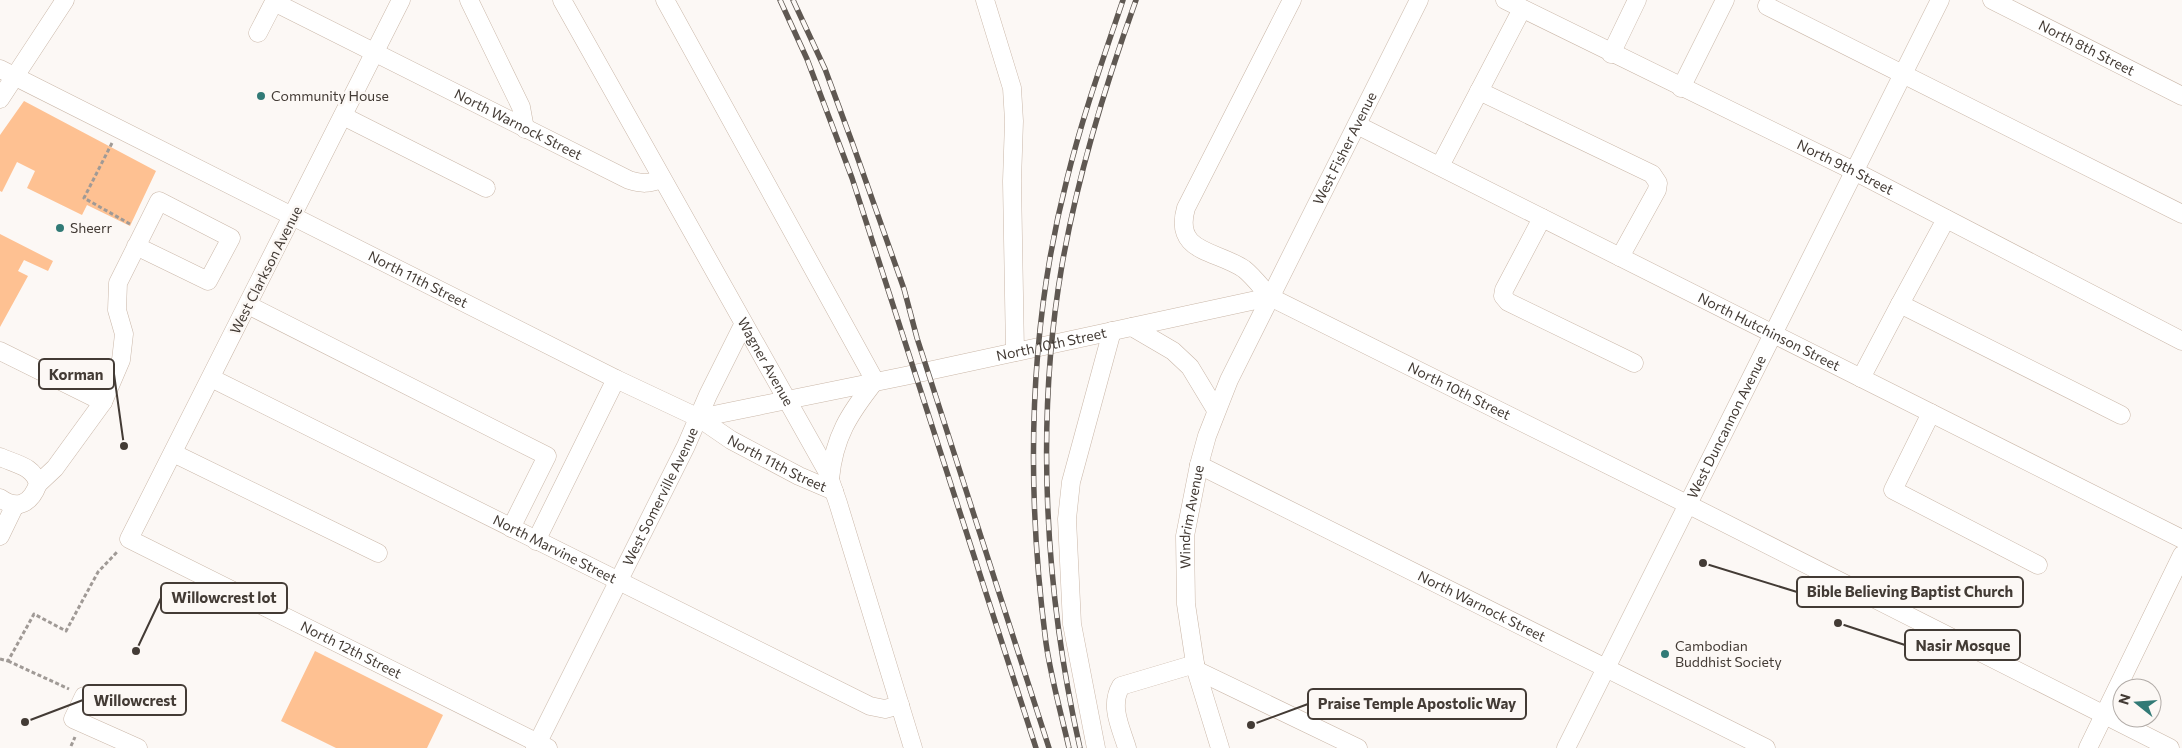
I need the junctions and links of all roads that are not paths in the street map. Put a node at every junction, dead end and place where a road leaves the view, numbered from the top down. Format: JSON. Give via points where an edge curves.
{"nodes":[{"id":1,"x":65,"y":0,"type":"edge"},
{"id":2,"x":401,"y":0,"type":"edge"},
{"id":3,"x":470,"y":0,"type":"edge"},
{"id":4,"x":562,"y":0,"type":"edge"},
{"id":5,"x":665,"y":0,"type":"edge"},
{"id":6,"x":984,"y":0,"type":"edge"},
{"id":7,"x":1292,"y":0,"type":"edge"},
{"id":8,"x":1419,"y":0,"type":"edge"},
{"id":9,"x":1505,"y":0,"type":"edge"},
{"id":10,"x":1638,"y":0,"type":"edge"},
{"id":11,"x":1726,"y":0,"type":"edge"},
{"id":12,"x":1940,"y":0,"type":"edge"},
{"id":13,"x":1992,"y":0,"type":"edge"},
{"id":14,"x":1767,"y":6,"type":"dead end"},
{"id":15,"x":1528,"y":7,"type":"edge"},
{"id":16,"x":258,"y":33,"type":"dead end"},
{"id":17,"x":375,"y":53,"type":"junction"},
{"id":18,"x":1611,"y":54,"type":"junction"},
{"id":19,"x":7,"y":73,"type":"edge"},
{"id":20,"x":1904,"y":74,"type":"junction"},
{"id":21,"x":1681,"y":88,"type":"junction"},
{"id":22,"x":1479,"y":91,"type":"junction"},
{"id":23,"x":2182,"y":96,"type":"edge"},
{"id":24,"x":0,"y":100,"type":"edge"},
{"id":25,"x":343,"y":116,"type":"junction"},
{"id":26,"x":1357,"y":125,"type":"junction"},
{"id":27,"x":525,"y":129,"type":"junction"},
{"id":28,"x":1440,"y":166,"type":"junction"},
{"id":29,"x":1856,"y":172,"type":"junction"},
{"id":30,"x":662,"y":179,"type":"junction"},
{"id":31,"x":486,"y":188,"type":"dead end"},
{"id":32,"x":2182,"y":214,"type":"edge"},
{"id":33,"x":293,"y":215,"type":"junction"},
{"id":34,"x":1542,"y":218,"type":"junction"},
{"id":35,"x":1946,"y":219,"type":"junction"},
{"id":36,"x":140,"y":239,"type":"junction"},
{"id":37,"x":1620,"y":257,"type":"junction"},
{"id":38,"x":1270,"y":297,"type":"junction"},
{"id":39,"x":1900,"y":304,"type":"junction"},
{"id":40,"x":248,"y":305,"type":"junction"},
{"id":41,"x":743,"y":325,"type":"junction"},
{"id":42,"x":1132,"y":327,"type":"junction"},
{"id":43,"x":1112,"y":331,"type":"junction"},
{"id":44,"x":1774,"y":334,"type":"junction"},
{"id":45,"x":2181,"y":339,"type":"edge"},
{"id":46,"x":0,"y":352,"type":"edge"},
{"id":47,"x":1015,"y":352,"type":"junction"},
{"id":48,"x":1634,"y":363,"type":"dead end"},
{"id":49,"x":211,"y":378,"type":"junction"},
{"id":50,"x":1861,"y":378,"type":"junction"},
{"id":51,"x":616,"y":379,"type":"junction"},
{"id":52,"x":876,"y":381,"type":"junction"},
{"id":53,"x":788,"y":401,"type":"junction"},
{"id":54,"x":103,"y":402,"type":"junction"},
{"id":55,"x":1216,"y":410,"type":"junction"},
{"id":56,"x":1931,"y":413,"type":"junction"},
{"id":57,"x":2121,"y":415,"type":"dead end"},
{"id":58,"x":699,"y":418,"type":"junction"},
{"id":59,"x":173,"y":453,"type":"junction"},
{"id":60,"x":0,"y":457,"type":"edge"},
{"id":61,"x":1199,"y":465,"type":"junction"},
{"id":62,"x":38,"y":484,"type":"junction"},
{"id":63,"x":832,"y":485,"type":"junction"},
{"id":64,"x":8,"y":501,"type":"edge"},
{"id":65,"x":1689,"y":505,"type":"junction"},
{"id":66,"x":511,"y":528,"type":"junction"},
{"id":67,"x":0,"y":536,"type":"edge"},
{"id":68,"x":129,"y":539,"type":"joint"},
{"id":69,"x":2182,"y":539,"type":"edge"},
{"id":70,"x":536,"y":541,"type":"junction"},
{"id":71,"x":378,"y":553,"type":"dead end"},
{"id":72,"x":2182,"y":555,"type":"edge"},
{"id":73,"x":2038,"y":565,"type":"dead end"},
{"id":74,"x":619,"y":582,"type":"junction"},
{"id":75,"x":1196,"y":667,"type":"junction"},
{"id":76,"x":1605,"y":669,"type":"junction"},
{"id":77,"x":84,"y":696,"type":"road end"},
{"id":78,"x":900,"y":705,"type":"junction"},
{"id":79,"x":2105,"y":716,"type":"junction"},
{"id":80,"x":540,"y":746,"type":"edge"},
{"id":81,"x":138,"y":748,"type":"edge"},
{"id":82,"x":913,"y":748,"type":"edge"},
{"id":83,"x":1096,"y":748,"type":"edge"},
{"id":84,"x":1127,"y":748,"type":"edge"},
{"id":85,"x":1220,"y":748,"type":"edge"},
{"id":86,"x":1358,"y":748,"type":"edge"},
{"id":87,"x":1566,"y":748,"type":"edge"},
{"id":88,"x":1766,"y":748,"type":"edge"},
{"id":89,"x":2088,"y":748,"type":"edge"},
{"id":90,"x":2170,"y":748,"type":"edge"}],
"edges":[{"from":1,"to":19,"type":"street"},
{"from":2,"to":17,"type":"street","name":"West Clarkson Avenue"},
{"from":3,"to":27,"type":"street","via":[[521,107]]},
{"from":4,"to":30,"type":"street","name":"Wagner Avenue"},
{"from":5,"to":52,"type":"street"},
{"from":6,"to":47,"type":"street","via":[[1012,88]]},
{"from":7,"to":38,"type":"street","via":[[1182,221],[1185,235],[1191,243],[1244,269]]},
{"from":8,"to":26,"type":"street","name":"West Fisher Avenue"},
{"from":9,"to":15,"type":"street","name":"North 9th Street"},
{"from":10,"to":18,"type":"street"},
{"from":11,"to":21,"type":"street"},
{"from":12,"to":20,"type":"street","name":"West Duncannon Avenue"},
{"from":13,"to":23,"type":"street","name":"North 8th Street"},
{"from":14,"to":20,"type":"street"},
{"from":15,"to":18,"type":"street","name":"North 9th Street"},
{"from":15,"to":22,"type":"street"},
{"from":16,"to":17,"type":"street","name":"North Warnock Street","via":[[274,2]]},
{"from":17,"to":25,"type":"street","name":"West Clarkson Avenue"},
{"from":17,"to":27,"type":"street","name":"North Warnock Street"},
{"from":18,"to":21,"type":"street","name":"North 9th Street"},
{"from":19,"to":24,"type":"street"},
{"from":19,"to":33,"type":"street","name":"North 11th Street"},
{"from":20,"to":29,"type":"street","name":"West Duncannon Avenue"},
{"from":20,"to":32,"type":"street"},
{"from":21,"to":29,"type":"street","name":"North 9th Street"},
{"from":22,"to":28,"type":"street"},
{"from":22,"to":37,"type":"street","via":[[1652,174],[1658,183],[1657,190]]},
{"from":25,"to":31,"type":"street"},
{"from":25,"to":33,"type":"street","name":"West Clarkson Avenue"},
{"from":26,"to":28,"type":"street","name":"North Hutchinson Street"},
{"from":26,"to":38,"type":"street","name":"West Fisher Avenue"},
{"from":27,"to":30,"type":"street","name":"North Warnock Street","via":[[635,182],[650,183]]},
{"from":28,"to":34,"type":"street","name":"North Hutchinson Street"},
{"from":29,"to":35,"type":"street","name":"North 9th Street"},
{"from":29,"to":44,"type":"street","name":"West Duncannon Avenue"},
{"from":30,"to":41,"type":"street","name":"Wagner Avenue"},
{"from":33,"to":40,"type":"street","name":"West Clarkson Avenue"},
{"from":33,"to":51,"type":"street","name":"North 11th Street"},
{"from":34,"to":37,"type":"street","name":"North Hutchinson Street"},
{"from":34,"to":48,"type":"street","via":[[1504,290],[1504,296],[1508,302]]},
{"from":35,"to":39,"type":"street"},
{"from":35,"to":45,"type":"street","name":"North 9th Street"},
{"from":36,"to":36,"type":"street","via":[[158,201],[231,238],[208,281]]},
{"from":36,"to":54,"type":"street","via":[[118,283],[117,310],[124,334],[121,360]]},
{"from":37,"to":44,"type":"street","name":"North Hutchinson Street"},
{"from":38,"to":42,"type":"street","name":"North 10th Street"},
{"from":38,"to":55,"type":"street","name":"Windrim Avenue"},
{"from":38,"to":65,"type":"street","name":"North 10th Street"},
{"from":39,"to":50,"type":"street"},
{"from":39,"to":57,"type":"street"},
{"from":40,"to":49,"type":"street","name":"West Clarkson Avenue"},
{"from":40,"to":66,"type":"street","via":[[547,456]]},
{"from":41,"to":53,"type":"street","name":"Wagner Avenue"},
{"from":41,"to":58,"type":"street","name":"West Somerville Avenue"},
{"from":42,"to":43,"type":"street","name":"North 10th Street"},
{"from":42,"to":55,"type":"street","via":[[1173,351],[1190,368]]},
{"from":43,"to":47,"type":"street","name":"North 10th Street"},
{"from":43,"to":83,"type":"street","via":[[1071,482],[1067,519],[1072,624]]},
{"from":44,"to":50,"type":"street","name":"North Hutchinson Street"},
{"from":44,"to":65,"type":"street","name":"West Duncannon Avenue"},
{"from":46,"to":54,"type":"street"},
{"from":47,"to":52,"type":"street","name":"North 10th Street"},
{"from":49,"to":59,"type":"street","name":"West Clarkson Avenue"},
{"from":49,"to":66,"type":"street","name":"North Marvine Street"},
{"from":50,"to":56,"type":"street","name":"North Hutchinson Street"},
{"from":51,"to":58,"type":"street","name":"North 11th Street"},
{"from":51,"to":70,"type":"street"},
{"from":52,"to":53,"type":"street","name":"North 10th Street"},
{"from":52,"to":63,"type":"street","via":[[842,428],[834,452]]},
{"from":53,"to":58,"type":"street","name":"North 10th Street"},
{"from":53,"to":63,"type":"street","name":"Wagner Avenue"},
{"from":54,"to":62,"type":"street","via":[[55,468]]},
{"from":55,"to":61,"type":"street","name":"Windrim Avenue"},
{"from":56,"to":69,"type":"street","name":"North Hutchinson Street"},
{"from":56,"to":73,"type":"street","via":[[1893,490]]},
{"from":58,"to":63,"type":"street","name":"North 11th Street","via":[[731,440],[799,476]]},
{"from":58,"to":74,"type":"street","name":"West Somerville Avenue"},
{"from":59,"to":68,"type":"street","name":"West Clarkson Avenue"},
{"from":59,"to":71,"type":"street"},
{"from":60,"to":62,"type":"street","via":[[27,469],[37,478]]},
{"from":61,"to":75,"type":"street","name":"Windrim Avenue","via":[[1185,536],[1186,604]]},
{"from":61,"to":76,"type":"street","name":"North Warnock Street"},
{"from":62,"to":64,"type":"street","via":[[34,495],[25,503]]},
{"from":63,"to":78,"type":"street","name":"Wagner Avenue"},
{"from":64,"to":67,"type":"street"},
{"from":65,"to":76,"type":"street","name":"West Duncannon Avenue"},
{"from":65,"to":79,"type":"street","name":"North 10th Street"},
{"from":66,"to":70,"type":"street","name":"North Marvine Street"},
{"from":68,"to":80,"type":"street","name":"North 12th Street"},
{"from":70,"to":74,"type":"street","name":"North Marvine Street"},
{"from":72,"to":79,"type":"street"},
{"from":74,"to":78,"type":"street","name":"North Marvine Street","via":[[870,706],[885,709]]},
{"from":74,"to":80,"type":"street","name":"West Somerville Avenue"},
{"from":75,"to":84,"type":"street","via":[[1121,686],[1115,700],[1116,712]]},
{"from":75,"to":85,"type":"street","name":"Windrim Avenue"},
{"from":75,"to":86,"type":"street"},
{"from":76,"to":87,"type":"street","name":"West Duncannon Avenue"},
{"from":76,"to":88,"type":"street","name":"North Warnock Street"},
{"from":77,"to":81,"type":"street","via":[[73,719]]},
{"from":78,"to":82,"type":"street","name":"Wagner Avenue"},
{"from":79,"to":89,"type":"street"},
{"from":79,"to":90,"type":"street","name":"North 10th Street"}]}
